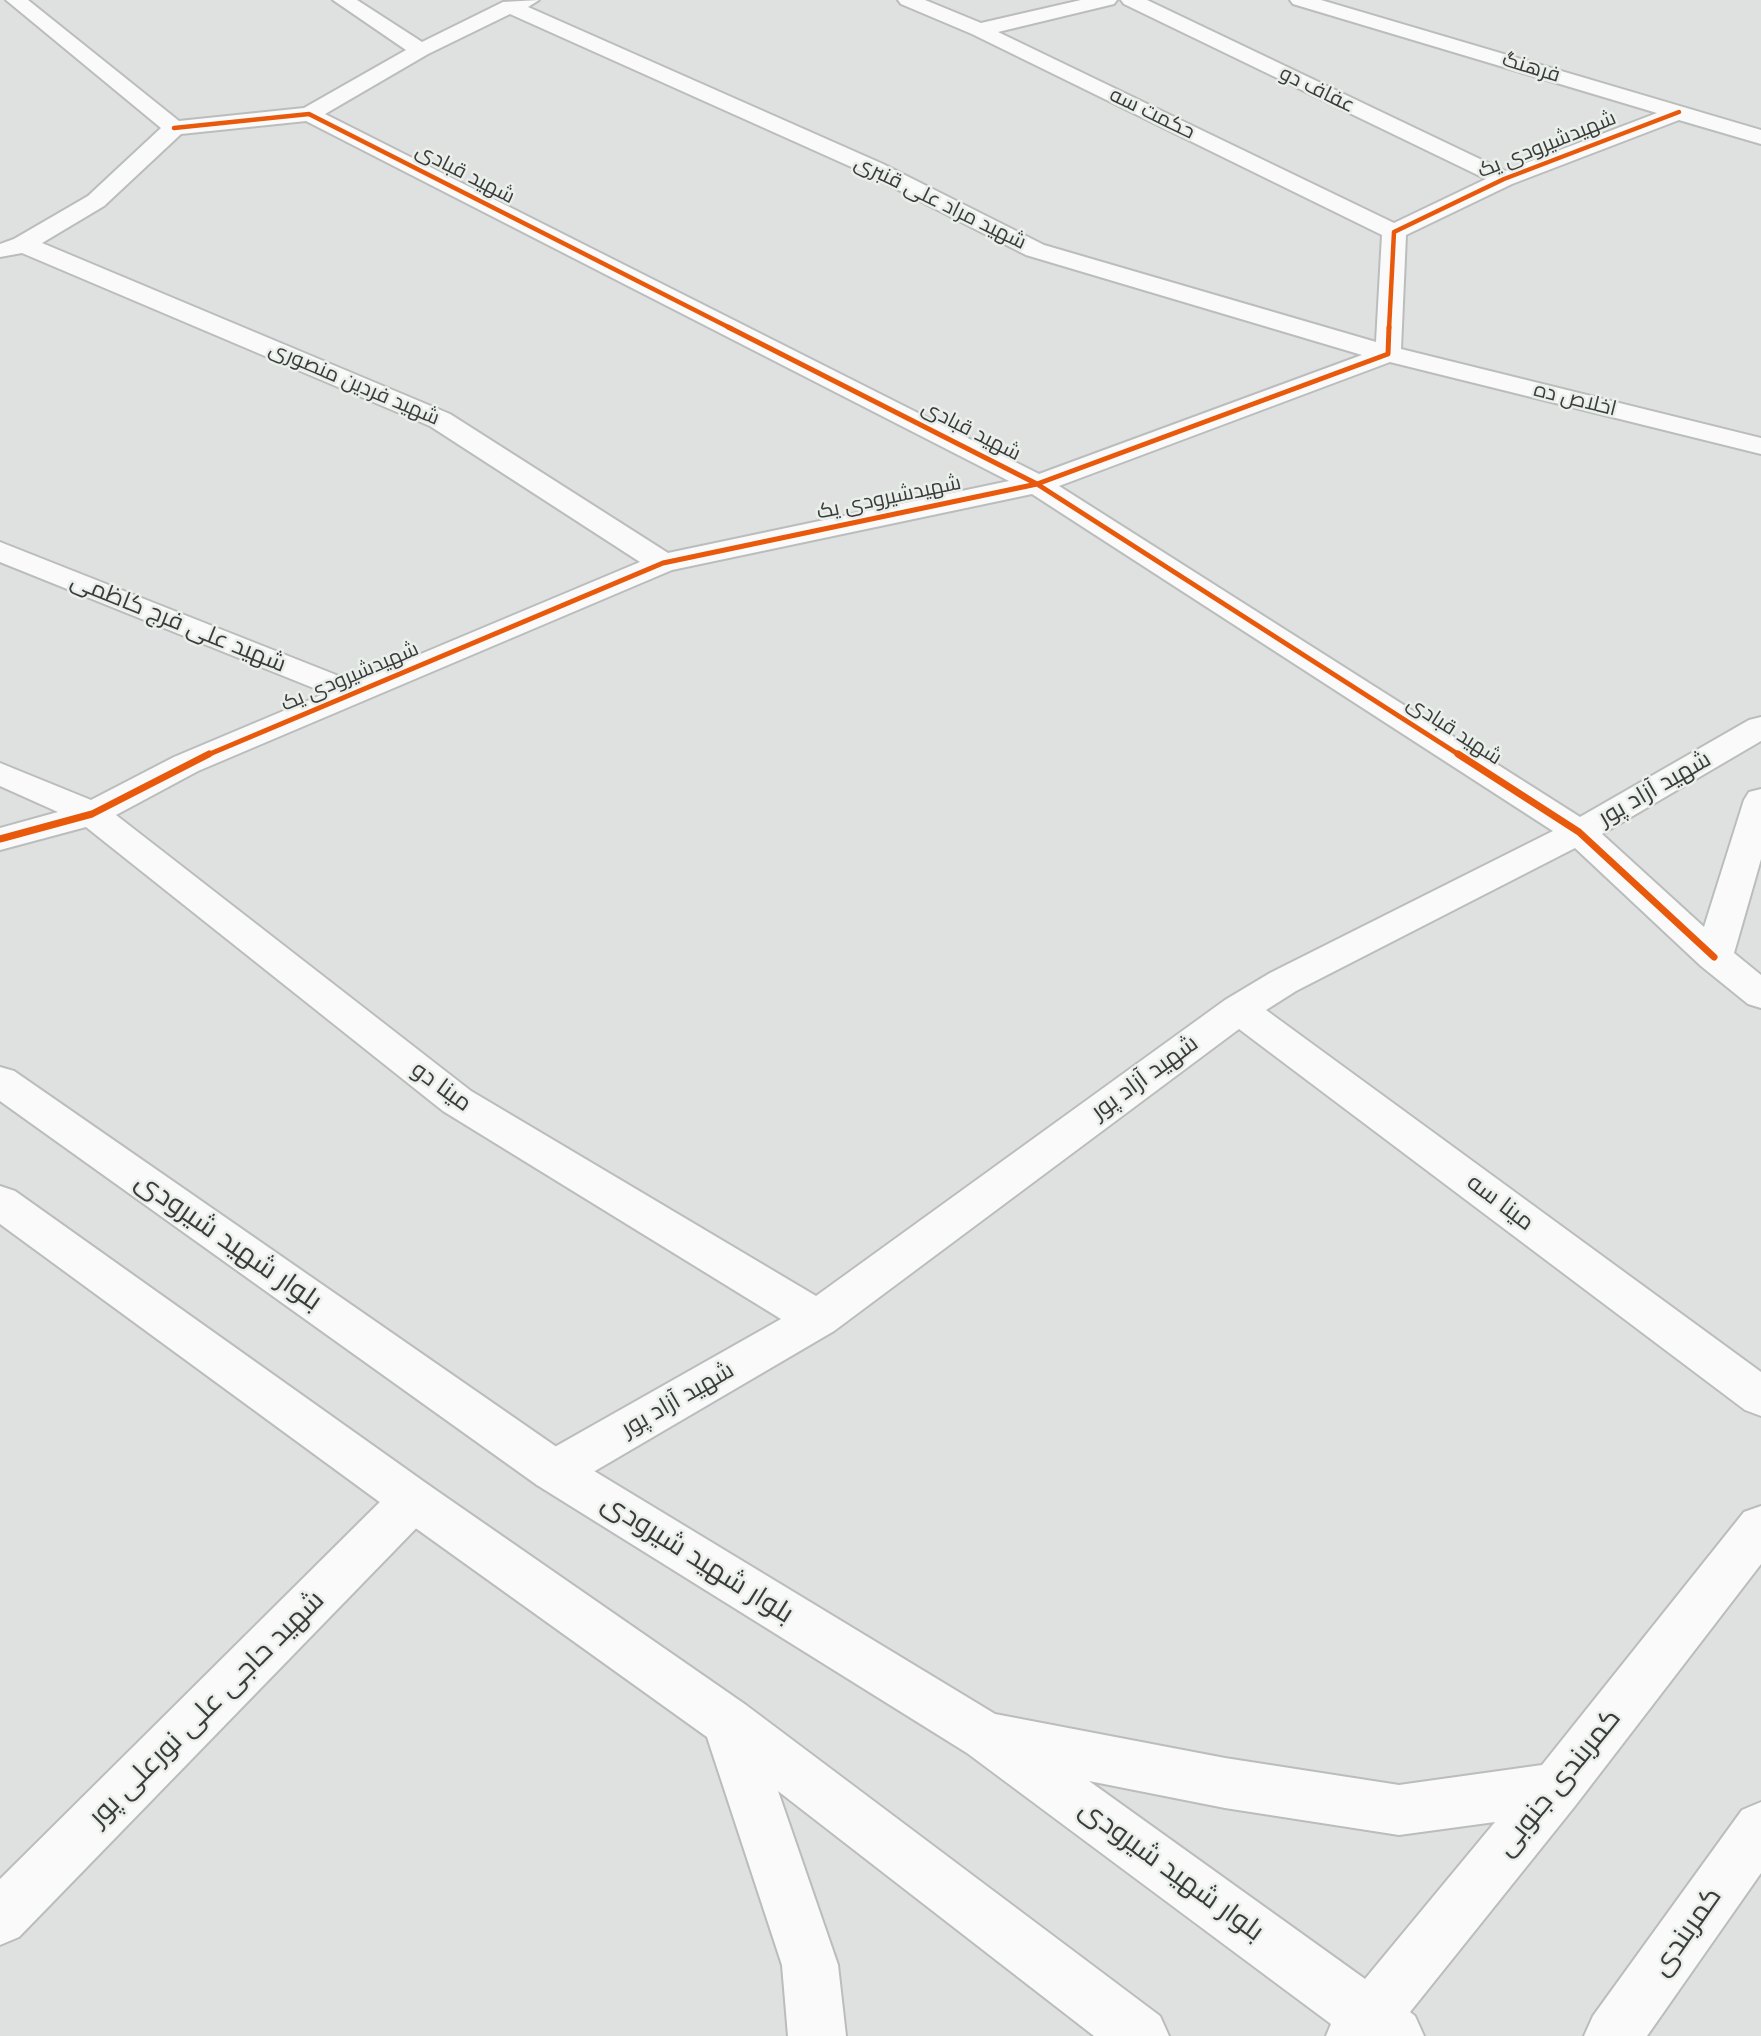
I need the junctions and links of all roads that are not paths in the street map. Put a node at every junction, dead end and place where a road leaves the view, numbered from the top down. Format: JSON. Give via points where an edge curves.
{"nodes":[{"id":1,"x":16,"y":0,"type":"edge"},
{"id":2,"x":343,"y":0,"type":"edge"},
{"id":3,"x":908,"y":0,"type":"edge"},
{"id":4,"x":1107,"y":0,"type":"edge"},
{"id":5,"x":1131,"y":0,"type":"edge"},
{"id":6,"x":1300,"y":0,"type":"edge"},
{"id":7,"x":519,"y":3,"type":"edge"},
{"id":8,"x":979,"y":30,"type":"junction"},
{"id":9,"x":421,"y":50,"type":"junction"},
{"id":10,"x":1679,"y":112,"type":"junction"},
{"id":11,"x":309,"y":114,"type":"junction"},
{"id":12,"x":174,"y":128,"type":"junction"},
{"id":13,"x":1761,"y":137,"type":"edge"},
{"id":14,"x":1504,"y":179,"type":"junction"},
{"id":15,"x":1394,"y":232,"type":"junction"},
{"id":16,"x":12,"y":248,"type":"edge"},
{"id":17,"x":1388,"y":354,"type":"junction"},
{"id":18,"x":1761,"y":446,"type":"edge"},
{"id":19,"x":1037,"y":484,"type":"junction"},
{"id":20,"x":0,"y":551,"type":"edge"},
{"id":21,"x":663,"y":563,"type":"junction"},
{"id":22,"x":356,"y":694,"type":"junction"},
{"id":23,"x":1761,"y":727,"type":"edge"},
{"id":24,"x":0,"y":773,"type":"edge"},
{"id":25,"x":1761,"y":800,"type":"edge"},
{"id":26,"x":92,"y":814,"type":"junction"},
{"id":27,"x":1579,"y":832,"type":"junction"},
{"id":28,"x":0,"y":839,"type":"edge"},
{"id":29,"x":1714,"y":957,"type":"junction"},
{"id":30,"x":1761,"y":995,"type":"edge"},
{"id":31,"x":1239,"y":1009,"type":"junction"},
{"id":32,"x":0,"y":1081,"type":"edge"},
{"id":33,"x":0,"y":1202,"type":"edge"},
{"id":34,"x":818,"y":1319,"type":"junction"},
{"id":35,"x":1761,"y":1397,"type":"edge"},
{"id":36,"x":554,"y":1471,"type":"junction"},
{"id":37,"x":413,"y":1500,"type":"junction"},
{"id":38,"x":1761,"y":1527,"type":"edge"},
{"id":39,"x":728,"y":1722,"type":"junction"},
{"id":40,"x":985,"y":1736,"type":"junction"},
{"id":41,"x":1556,"y":1788,"type":"junction"},
{"id":42,"x":1761,"y":1828,"type":"edge"},
{"id":43,"x":0,"y":1917,"type":"edge"},
{"id":44,"x":1374,"y":2029,"type":"edge"},
{"id":45,"x":817,"y":2036,"type":"edge"},
{"id":46,"x":1140,"y":2036,"type":"edge"},
{"id":47,"x":1613,"y":2036,"type":"edge"}],
"edges":[{"from":1,"to":12,"type":"street"},
{"from":2,"to":9,"type":"street"},
{"from":3,"to":8,"type":"street","name":"حکمت سه"},
{"from":4,"to":8,"type":"street"},
{"from":5,"to":14,"type":"street","name":"عفاف دو"},
{"from":6,"to":10,"type":"street","name":"فرهنگ"},
{"from":7,"to":9,"type":"street"},
{"from":7,"to":17,"type":"street","name":"شهید مراد علی قنبری","via":[[875,169],[1035,250]]},
{"from":8,"to":15,"type":"street","name":"حکمت سه"},
{"from":9,"to":11,"type":"street"},
{"from":10,"to":13,"type":"street","name":"فرهنگ"},
{"from":10,"to":14,"type":"street","name":"شهیدشیرودی یک"},
{"from":11,"to":12,"type":"street"},
{"from":11,"to":19,"type":"street","name":"شهید قبادی"},
{"from":12,"to":16,"type":"street","via":[[96,201]]},
{"from":14,"to":15,"type":"street","name":"شهیدشیرودی یک"},
{"from":15,"to":17,"type":"street"},
{"from":16,"to":21,"type":"street","name":"شهید فردین منصوری","via":[[440,419]]},
{"from":17,"to":18,"type":"street","name":"اخلاص ده"},
{"from":17,"to":19,"type":"street","name":"شهیدشیرودی یک"},
{"from":19,"to":21,"type":"street","name":"شهیدشیرودی یک"},
{"from":19,"to":27,"type":"street","name":"شهید قبادی"},
{"from":20,"to":22,"type":"street","name":"شهید علی فرج کاظمی"},
{"from":21,"to":22,"type":"street","name":"شهیدشیرودی یک"},
{"from":22,"to":26,"type":"street","name":"شهیدشیرودی یک","via":[[186,764]]},
{"from":23,"to":27,"type":"street","name":"شهید آزاد پور"},
{"from":24,"to":26,"type":"street","name":"مینا دو"},
{"from":25,"to":29,"type":"street"},
{"from":26,"to":28,"type":"street","name":"شهیدشیرودی یک"},
{"from":26,"to":34,"type":"street","name":"مینا دو","via":[[457,1101]]},
{"from":27,"to":29,"type":"street","name":"شهید قبادی"},
{"from":27,"to":31,"type":"street","name":"شهید آزاد پور","via":[[1283,982]]},
{"from":29,"to":30,"type":"street","name":"شهید قبادی"},
{"from":31,"to":34,"type":"street","name":"شهید آزاد پور"},
{"from":31,"to":35,"type":"street","name":"مینا سه"},
{"from":32,"to":36,"type":"street","name":"بلوار شهید شیرودی"},
{"from":33,"to":37,"type":"street"},
{"from":34,"to":36,"type":"street","name":"شهید آزاد پور"},
{"from":36,"to":40,"type":"street","name":"بلوار شهید شیرودی"},
{"from":37,"to":39,"type":"street"},
{"from":37,"to":43,"type":"street","name":"شهید حاجی علی نورعلی پور"},
{"from":38,"to":41,"type":"street","name":"کمربندی جنوبی"},
{"from":39,"to":45,"type":"street","via":[[810,1965]]},
{"from":39,"to":46,"type":"street"},
{"from":40,"to":41,"type":"street","via":[[1225,1783],[1399,1810]]},
{"from":40,"to":44,"type":"street","name":"بلوار شهید شیرودی"},
{"from":41,"to":44,"type":"street","name":"کمربندی جنوبی"},
{"from":42,"to":47,"type":"street","name":"کمربندی"}]}
